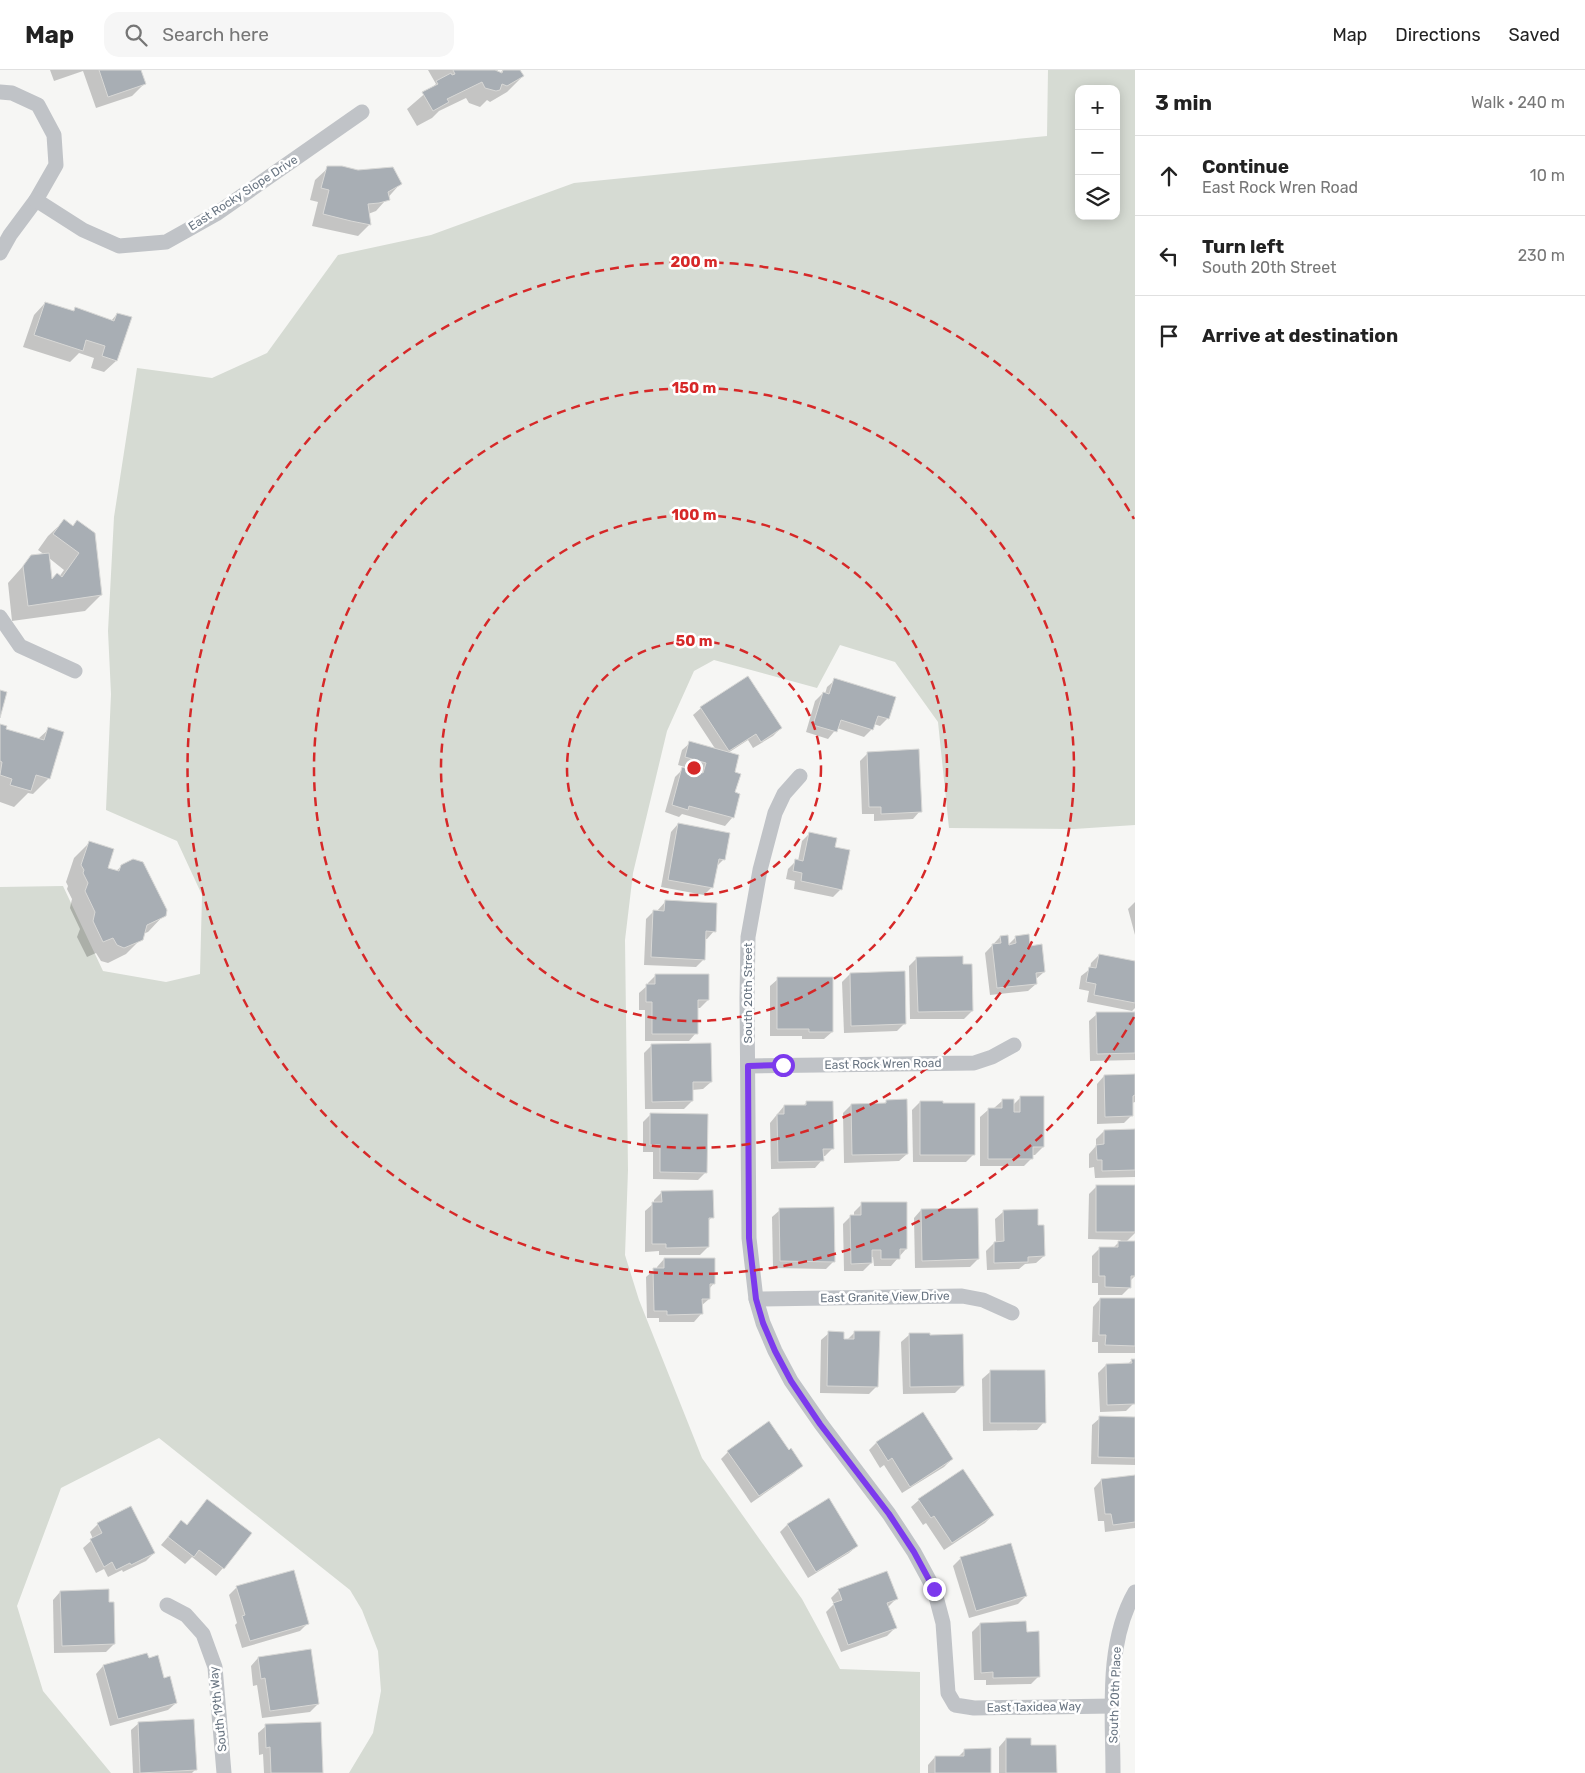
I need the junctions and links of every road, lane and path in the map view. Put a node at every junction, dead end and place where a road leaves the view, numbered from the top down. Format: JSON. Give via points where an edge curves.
{"nodes":[{"id":1,"x":0,"y":92,"type":"edge"},
{"id":2,"x":362,"y":112,"type":"dead end"},
{"id":3,"x":36,"y":200,"type":"junction"},
{"id":4,"x":0,"y":253,"type":"edge"},
{"id":5,"x":0,"y":617,"type":"edge"},
{"id":6,"x":75,"y":671,"type":"dead end"},
{"id":7,"x":800,"y":776,"type":"dead end"},
{"id":8,"x":1014,"y":1045,"type":"dead end"},
{"id":9,"x":748,"y":1066,"type":"junction"},
{"id":10,"x":756,"y":1299,"type":"junction"},
{"id":11,"x":1012,"y":1313,"type":"dead end"},
{"id":12,"x":1135,"y":1592,"type":"edge"},
{"id":13,"x":167,"y":1605,"type":"dead end"},
{"id":14,"x":955,"y":1705,"type":"joint"},
{"id":15,"x":1113,"y":1706,"type":"junction"},
{"id":16,"x":224,"y":1773,"type":"edge"},
{"id":17,"x":1113,"y":1773,"type":"edge"}],
"edges":[{"from":1,"to":3,"type":"street","via":[[12,93],[38,105],[54,135],[56,165]]},
{"from":2,"to":3,"type":"street","name":"East Rocky Slope Drive","via":[[216,214],[166,242],[119,246],[83,230]]},
{"from":3,"to":4,"type":"street"},
{"from":5,"to":6,"type":"street","via":[[20,646]]},
{"from":7,"to":9,"type":"street","name":"South 20th Street","via":[[784,794],[775,814],[752,908],[748,937]]},
{"from":8,"to":9,"type":"street","name":"East Rock Wren Road","via":[[974,1063]]},
{"from":9,"to":10,"type":"street","name":"South 20th Street","via":[[749,1238]]},
{"from":10,"to":11,"type":"street","name":"East Granite View Drive","via":[[962,1296],[983,1300]]},
{"from":10,"to":14,"type":"street","name":"South 20th Street","via":[[763,1323],[791,1381],[889,1514],[934,1589],[943,1623],[948,1693]]},
{"from":12,"to":15,"type":"street","name":"South 20th Place","via":[[1117,1635]]},
{"from":13,"to":16,"type":"street","name":"South 19th Way","via":[[186,1614],[203,1634],[215,1667]]},
{"from":14,"to":15,"type":"street","name":"East Taxidea Way","via":[[974,1708]]},
{"from":15,"to":17,"type":"street","name":"South 20th Place"}]}
